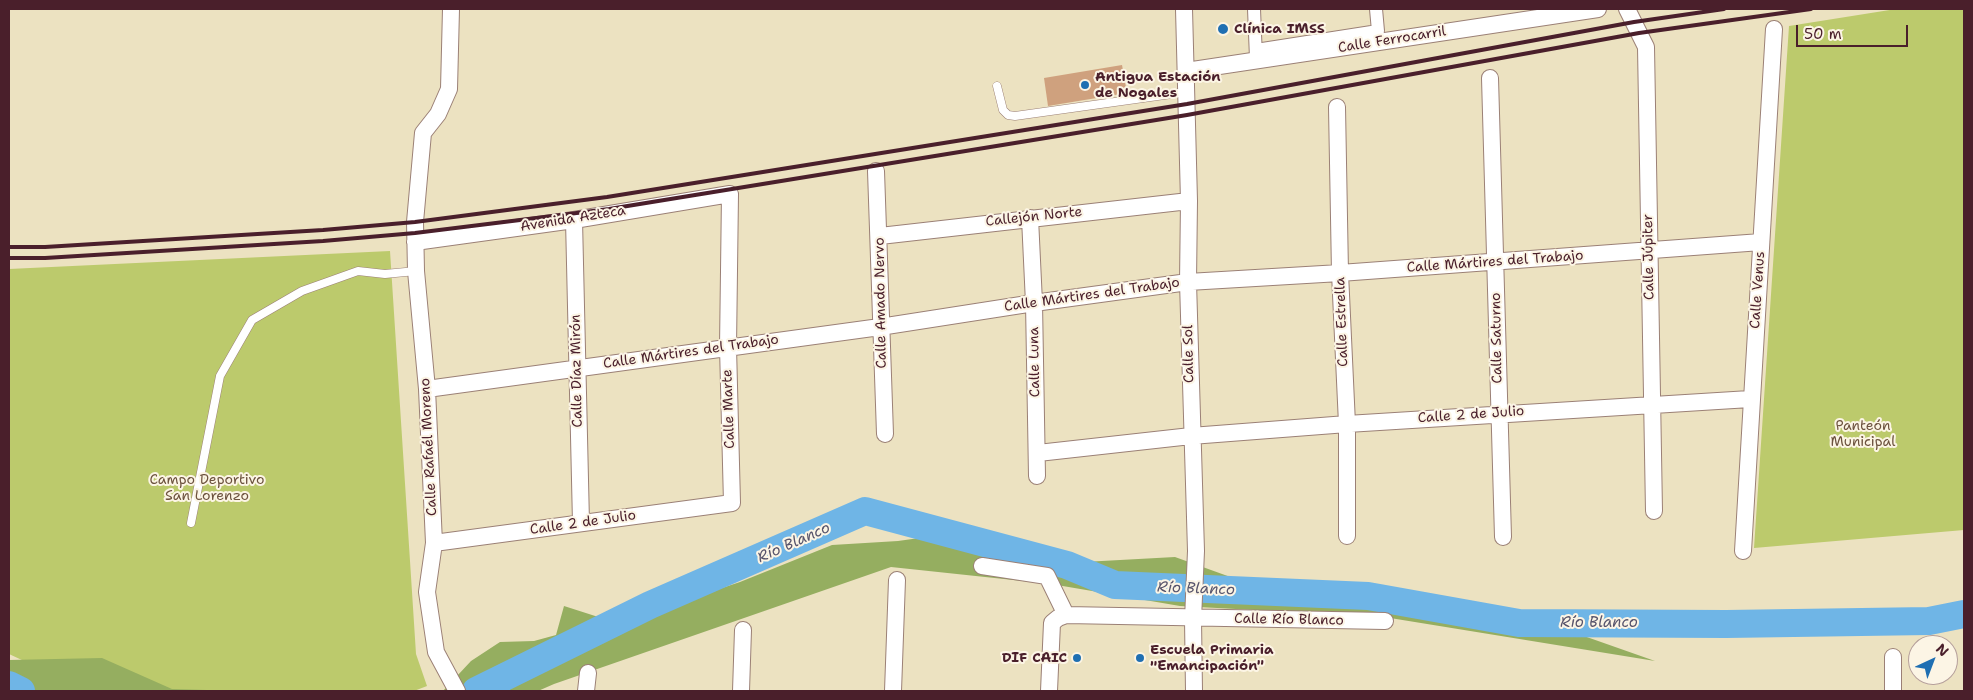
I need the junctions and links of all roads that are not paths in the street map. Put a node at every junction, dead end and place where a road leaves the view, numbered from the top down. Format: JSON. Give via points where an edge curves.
{"nodes":[{"id":1,"x":451,"y":9,"type":"edge"},
{"id":2,"x":1184,"y":9,"type":"edge"},
{"id":3,"x":1254,"y":9,"type":"edge"},
{"id":4,"x":1376,"y":9,"type":"edge"},
{"id":5,"x":1598,"y":9,"type":"edge"},
{"id":6,"x":1627,"y":9,"type":"edge"},
{"id":7,"x":1774,"y":29,"type":"dead end"},
{"id":8,"x":1256,"y":55,"type":"junction"},
{"id":9,"x":1186,"y":71,"type":"junction"},
{"id":10,"x":1490,"y":78,"type":"dead end"},
{"id":11,"x":997,"y":86,"type":"dead end"},
{"id":12,"x":1187,"y":98,"type":"junction"},
{"id":13,"x":1337,"y":107,"type":"dead end"},
{"id":14,"x":876,"y":171,"type":"dead end"},
{"id":15,"x":730,"y":194,"type":"joint"},
{"id":16,"x":1189,"y":201,"type":"junction"},
{"id":17,"x":1030,"y":218,"type":"junction"},
{"id":18,"x":574,"y":220,"type":"junction"},
{"id":19,"x":880,"y":236,"type":"junction"},
{"id":20,"x":415,"y":242,"type":"junction"},
{"id":21,"x":1761,"y":242,"type":"junction"},
{"id":22,"x":1648,"y":252,"type":"junction"},
{"id":23,"x":1495,"y":262,"type":"junction"},
{"id":24,"x":410,"y":272,"type":"junction"},
{"id":25,"x":1340,"y":273,"type":"junction"},
{"id":26,"x":1188,"y":282,"type":"junction"},
{"id":27,"x":1034,"y":303,"type":"junction"},
{"id":28,"x":880,"y":327,"type":"junction"},
{"id":29,"x":728,"y":347,"type":"junction"},
{"id":30,"x":577,"y":367,"type":"junction"},
{"id":31,"x":427,"y":389,"type":"junction"},
{"id":32,"x":1750,"y":399,"type":"junction"},
{"id":33,"x":1652,"y":404,"type":"junction"},
{"id":34,"x":1498,"y":413,"type":"junction"},
{"id":35,"x":1346,"y":424,"type":"junction"},
{"id":36,"x":885,"y":434,"type":"dead end"},
{"id":37,"x":1191,"y":436,"type":"junction"},
{"id":38,"x":1038,"y":453,"type":"junction"},
{"id":39,"x":1037,"y":476,"type":"dead end"},
{"id":40,"x":732,"y":503,"type":"joint"},
{"id":41,"x":1654,"y":511,"type":"dead end"},
{"id":42,"x":191,"y":523,"type":"dead end"},
{"id":43,"x":581,"y":523,"type":"junction"},
{"id":44,"x":1347,"y":536,"type":"dead end"},
{"id":45,"x":1503,"y":537,"type":"dead end"},
{"id":46,"x":434,"y":543,"type":"junction"},
{"id":47,"x":1743,"y":551,"type":"dead end"},
{"id":48,"x":982,"y":566,"type":"dead end"},
{"id":49,"x":897,"y":580,"type":"dead end"},
{"id":50,"x":1193,"y":612,"type":"junction"},
{"id":51,"x":1062,"y":616,"type":"junction"},
{"id":52,"x":1385,"y":621,"type":"dead end"},
{"id":53,"x":743,"y":630,"type":"dead end"},
{"id":54,"x":1893,"y":657,"type":"dead end"},
{"id":55,"x":588,"y":673,"type":"dead end"},
{"id":56,"x":457,"y":691,"type":"edge"},
{"id":57,"x":586,"y":691,"type":"edge"},
{"id":58,"x":741,"y":691,"type":"edge"},
{"id":59,"x":893,"y":691,"type":"edge"},
{"id":60,"x":1049,"y":691,"type":"edge"},
{"id":61,"x":1194,"y":691,"type":"edge"},
{"id":62,"x":1893,"y":691,"type":"edge"}],
"edges":[{"from":1,"to":20,"type":"street","name":"Calle Rafaél Moreno","via":[[449,89],[438,114],[424,133]]},
{"from":2,"to":9,"type":"street","name":"Calle Sol"},
{"from":3,"to":8,"type":"street"},
{"from":4,"to":8,"type":"street","via":[[1378,31]]},
{"from":5,"to":8,"type":"street","name":"Calle Ferrocarril"},
{"from":6,"to":22,"type":"street","name":"Calle Júpiter","via":[[1646,47]]},
{"from":7,"to":21,"type":"street","name":"Calle Venus"},
{"from":8,"to":9,"type":"street","name":"Calle Ferrocarril"},
{"from":9,"to":12,"type":"street","name":"Calle Sol"},
{"from":10,"to":23,"type":"street","name":"Calle Saturno"},
{"from":11,"to":12,"type":"lane","via":[[1003,110],[1016,116]]},
{"from":12,"to":16,"type":"street","name":"Calle Sol"},
{"from":13,"to":25,"type":"street","name":"Calle Estrella"},
{"from":14,"to":19,"type":"street","name":"Calle Amado Nervo"},
{"from":15,"to":18,"type":"street","name":"Avenida Azteca"},
{"from":15,"to":29,"type":"street","name":"Calle Marte"},
{"from":16,"to":17,"type":"street","name":"Callejón Norte"},
{"from":16,"to":26,"type":"street","name":"Calle Sol"},
{"from":17,"to":19,"type":"street","name":"Callejón Norte"},
{"from":17,"to":27,"type":"street","name":"Calle Luna"},
{"from":18,"to":20,"type":"street","name":"Avenida Azteca"},
{"from":18,"to":30,"type":"street","name":"Calle Díaz Mirón"},
{"from":19,"to":28,"type":"street","name":"Calle Amado Nervo"},
{"from":20,"to":24,"type":"street","name":"Calle Rafaél Moreno"},
{"from":21,"to":22,"type":"street","name":"Calle Mártires del Trabajo"},
{"from":21,"to":32,"type":"street","name":"Calle Venus"},
{"from":22,"to":23,"type":"street","name":"Calle Mártires del Trabajo"},
{"from":22,"to":33,"type":"street","name":"Calle Júpiter"},
{"from":23,"to":25,"type":"street","name":"Calle Mártires del Trabajo"},
{"from":23,"to":34,"type":"street","name":"Calle Saturno"},
{"from":24,"to":31,"type":"street","name":"Calle Rafaél Moreno"},
{"from":24,"to":42,"type":"lane","via":[[358,271],[302,291],[252,320],[220,376]]},
{"from":25,"to":26,"type":"street","name":"Calle Mártires del Trabajo"},
{"from":25,"to":35,"type":"street","name":"Calle Estrella"},
{"from":26,"to":27,"type":"street","name":"Calle Mártires del Trabajo"},
{"from":26,"to":37,"type":"street","name":"Calle Sol"},
{"from":27,"to":28,"type":"street","name":"Calle Mártires del Trabajo"},
{"from":27,"to":38,"type":"street","name":"Calle Luna"},
{"from":28,"to":29,"type":"street","name":"Calle Mártires del Trabajo"},
{"from":28,"to":36,"type":"street","name":"Calle Amado Nervo"},
{"from":29,"to":30,"type":"street","name":"Calle Mártires del Trabajo"},
{"from":29,"to":40,"type":"street","name":"Calle Marte"},
{"from":30,"to":31,"type":"street","name":"Calle Mártires del Trabajo"},
{"from":30,"to":43,"type":"street","name":"Calle Díaz Mirón"},
{"from":31,"to":46,"type":"street","name":"Calle Rafaél Moreno"},
{"from":32,"to":33,"type":"street","name":"Calle 2 de Julio"},
{"from":32,"to":47,"type":"street","name":"Calle Venus"},
{"from":33,"to":34,"type":"street","name":"Calle 2 de Julio"},
{"from":33,"to":41,"type":"street","name":"Calle Júpiter"},
{"from":34,"to":35,"type":"street","name":"Calle 2 de Julio"},
{"from":34,"to":45,"type":"street","name":"Calle Saturno"},
{"from":35,"to":37,"type":"street","name":"Calle 2 de Julio"},
{"from":35,"to":44,"type":"street","name":"Calle Estrella"},
{"from":37,"to":38,"type":"street","name":"Calle 2 de Julio"},
{"from":37,"to":50,"type":"street","name":"Calle Sol","via":[[1196,551]]},
{"from":38,"to":39,"type":"street","name":"Calle Luna"},
{"from":40,"to":43,"type":"street","name":"Calle 2 de Julio"},
{"from":43,"to":46,"type":"street","name":"Calle 2 de Julio"},
{"from":46,"to":56,"type":"street","name":"Calle Rafaél Moreno","via":[[426,592],[436,652]]},
{"from":48,"to":51,"type":"street","via":[[1047,576]]},
{"from":49,"to":59,"type":"street"},
{"from":50,"to":51,"type":"street","name":"Calle Río Blanco"},
{"from":50,"to":52,"type":"street","name":"Calle Río Blanco"},
{"from":50,"to":61,"type":"street","name":"Calle Sol"},
{"from":51,"to":60,"type":"street","via":[[1052,623]]},
{"from":53,"to":58,"type":"street"},
{"from":54,"to":62,"type":"street"},
{"from":55,"to":57,"type":"street"}]}
